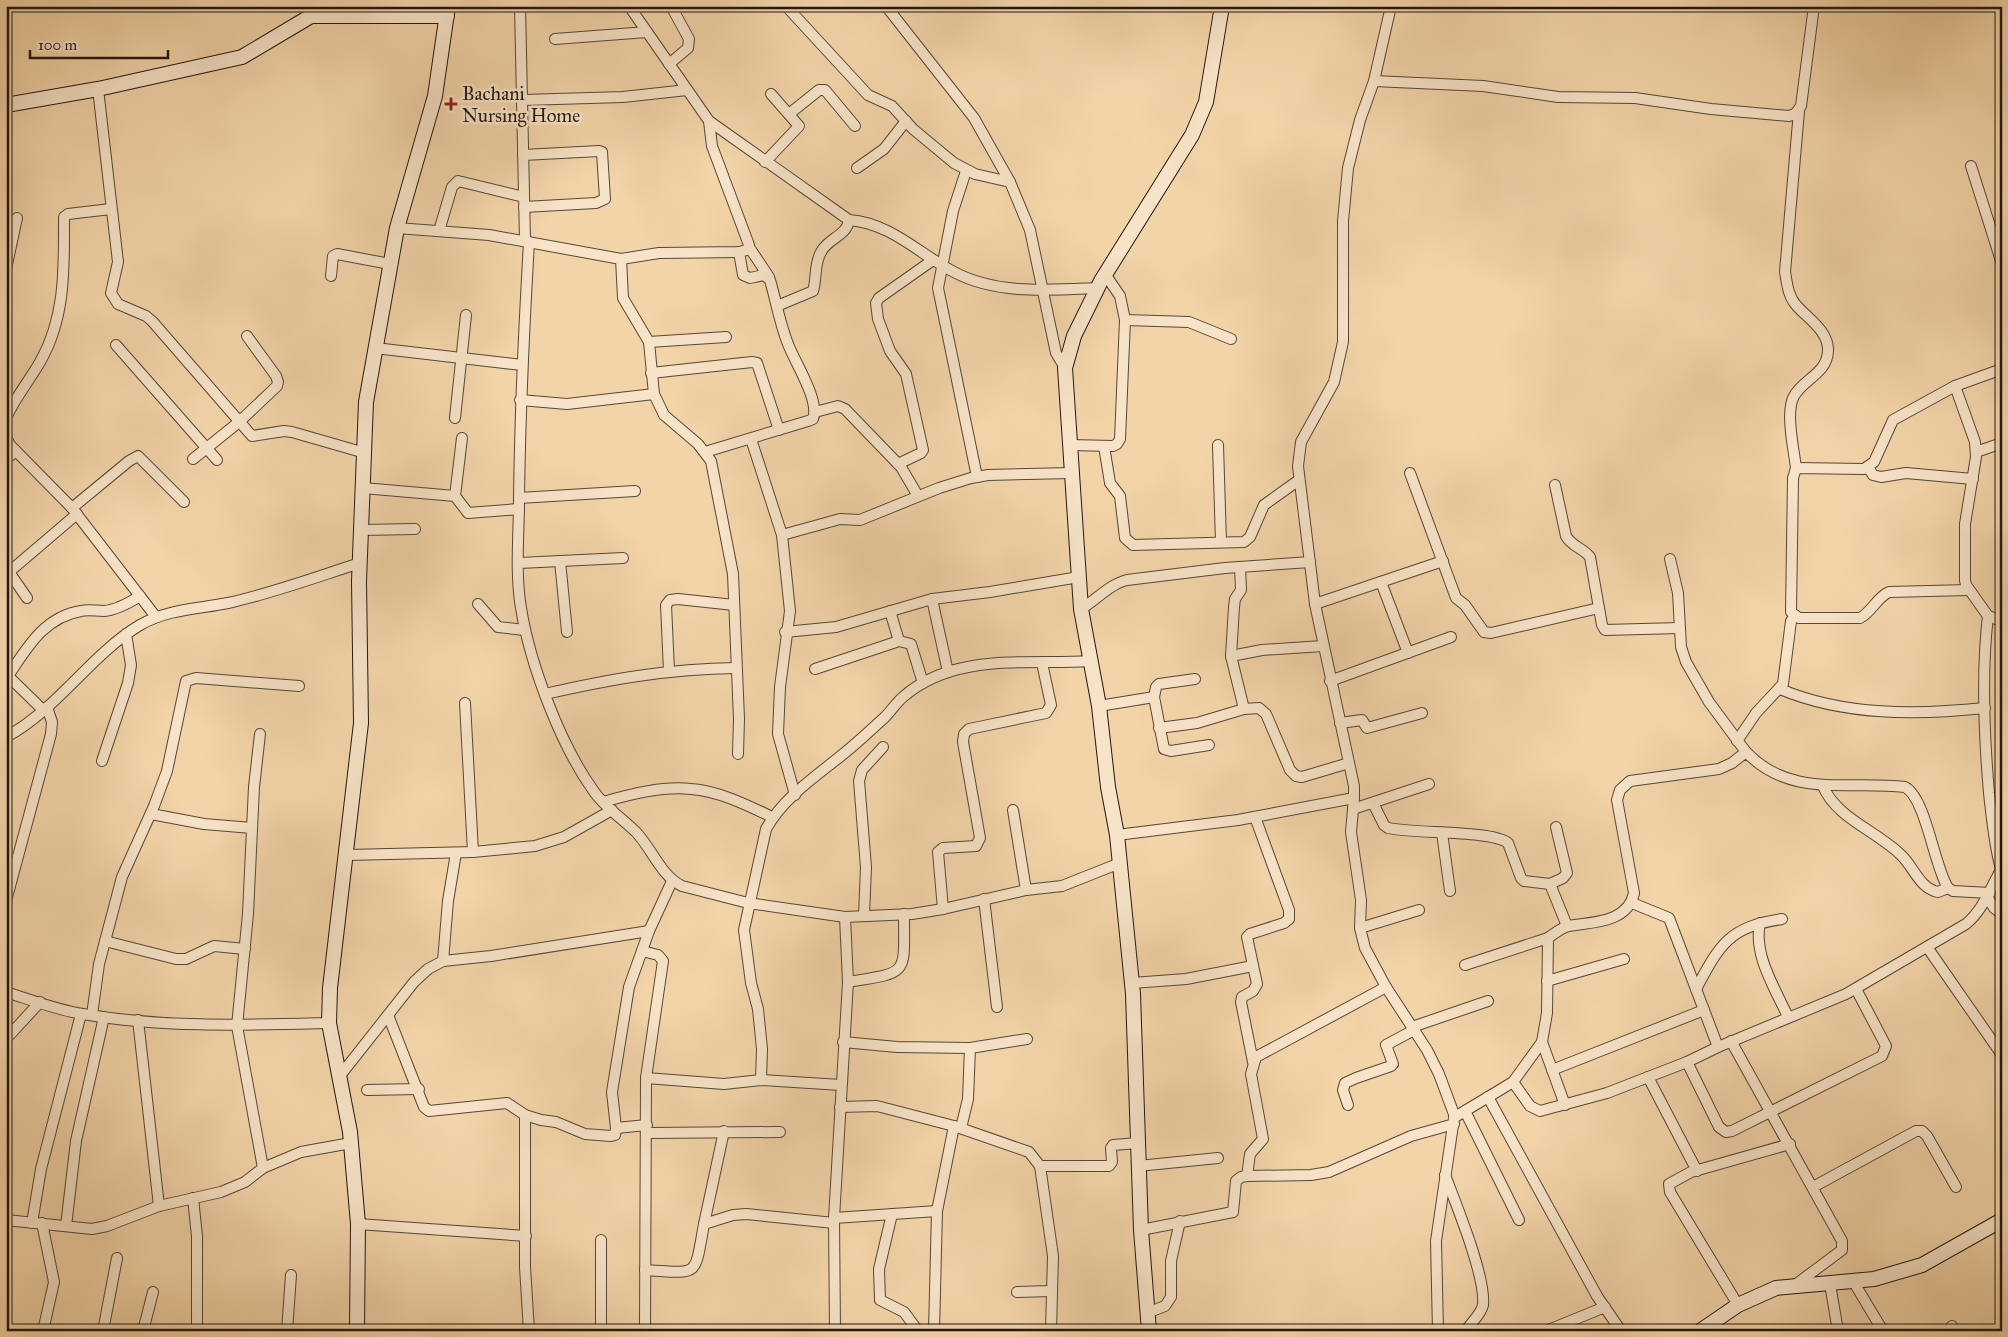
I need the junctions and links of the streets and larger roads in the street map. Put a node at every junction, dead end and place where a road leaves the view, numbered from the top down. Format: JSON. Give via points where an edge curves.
{"nodes":[{"id":1,"x":520,"y":6,"type":"edge"},
{"id":2,"x":629,"y":6,"type":"edge"},
{"id":3,"x":671,"y":6,"type":"edge"},
{"id":4,"x":786,"y":6,"type":"edge"},
{"id":5,"x":886,"y":6,"type":"edge"},
{"id":6,"x":1222,"y":6,"type":"edge"},
{"id":7,"x":1391,"y":6,"type":"edge"},
{"id":8,"x":1814,"y":6,"type":"edge"},
{"id":9,"x":448,"y":11,"type":"edge"},
{"id":10,"x":647,"y":32,"type":"junction"},
{"id":11,"x":555,"y":38,"type":"dead end"},
{"id":12,"x":669,"y":64,"type":"junction"},
{"id":13,"x":1374,"y":81,"type":"junction"},
{"id":14,"x":98,"y":89,"type":"junction"},
{"id":15,"x":687,"y":90,"type":"junction"},
{"id":16,"x":771,"y":94,"type":"dead end"},
{"id":17,"x":523,"y":100,"type":"junction"},
{"id":18,"x":6,"y":105,"type":"edge"},
{"id":19,"x":1799,"y":111,"type":"junction"},
{"id":20,"x":789,"y":114,"type":"junction"},
{"id":21,"x":906,"y":121,"type":"junction"},
{"id":22,"x":708,"y":122,"type":"junction"},
{"id":23,"x":855,"y":126,"type":"dead end"},
{"id":24,"x":523,"y":155,"type":"junction"},
{"id":25,"x":766,"y":162,"type":"junction"},
{"id":26,"x":1971,"y":166,"type":"dead end"},
{"id":27,"x":857,"y":168,"type":"dead end"},
{"id":28,"x":966,"y":170,"type":"junction"},
{"id":29,"x":1010,"y":182,"type":"junction"},
{"id":30,"x":524,"y":202,"type":"junction"},
{"id":31,"x":111,"y":209,"type":"junction"},
{"id":32,"x":17,"y":218,"type":"dead end"},
{"id":33,"x":850,"y":220,"type":"junction"},
{"id":34,"x":397,"y":228,"type":"junction"},
{"id":35,"x":439,"y":231,"type":"junction"},
{"id":36,"x":527,"y":242,"type":"junction"},
{"id":37,"x":749,"y":248,"type":"junction"},
{"id":38,"x":739,"y":252,"type":"junction"},
{"id":39,"x":621,"y":259,"type":"junction"},
{"id":40,"x":937,"y":263,"type":"junction"},
{"id":41,"x":390,"y":264,"type":"junction"},
{"id":42,"x":2002,"y":264,"type":"edge"},
{"id":43,"x":6,"y":269,"type":"edge"},
{"id":44,"x":1105,"y":274,"type":"junction"},
{"id":45,"x":331,"y":276,"type":"dead end"},
{"id":46,"x":768,"y":277,"type":"junction"},
{"id":47,"x":1098,"y":288,"type":"junction"},
{"id":48,"x":1042,"y":290,"type":"junction"},
{"id":49,"x":777,"y":306,"type":"junction"},
{"id":50,"x":466,"y":315,"type":"dead end"},
{"id":51,"x":1125,"y":320,"type":"junction"},
{"id":52,"x":247,"y":336,"type":"dead end"},
{"id":53,"x":726,"y":337,"type":"dead end"},
{"id":54,"x":1231,"y":339,"type":"dead end"},
{"id":55,"x":649,"y":342,"type":"junction"},
{"id":56,"x":116,"y":345,"type":"dead end"},
{"id":57,"x":375,"y":348,"type":"junction"},
{"id":58,"x":461,"y":358,"type":"junction"},
{"id":59,"x":522,"y":365,"type":"junction"},
{"id":60,"x":1065,"y":368,"type":"junction"},
{"id":61,"x":2002,"y":368,"type":"edge"},
{"id":62,"x":651,"y":373,"type":"junction"},
{"id":63,"x":1955,"y":386,"type":"junction"},
{"id":64,"x":654,"y":394,"type":"junction"},
{"id":65,"x":520,"y":400,"type":"junction"},
{"id":66,"x":815,"y":412,"type":"junction"},
{"id":67,"x":6,"y":418,"type":"edge"},
{"id":68,"x":455,"y":418,"type":"dead end"},
{"id":69,"x":239,"y":422,"type":"junction"},
{"id":70,"x":779,"y":430,"type":"junction"},
{"id":71,"x":6,"y":437,"type":"edge"},
{"id":72,"x":462,"y":438,"type":"dead end"},
{"id":73,"x":751,"y":439,"type":"junction"},
{"id":74,"x":2002,"y":443,"type":"edge"},
{"id":75,"x":1070,"y":445,"type":"junction"},
{"id":76,"x":1218,"y":445,"type":"dead end"},
{"id":77,"x":1104,"y":446,"type":"junction"},
{"id":78,"x":206,"y":449,"type":"junction"},
{"id":79,"x":16,"y":451,"type":"junction"},
{"id":80,"x":705,"y":452,"type":"junction"},
{"id":81,"x":1976,"y":452,"type":"junction"},
{"id":82,"x":365,"y":453,"type":"junction"},
{"id":83,"x":6,"y":459,"type":"edge"},
{"id":84,"x":193,"y":460,"type":"dead end"},
{"id":85,"x":217,"y":460,"type":"dead end"},
{"id":86,"x":898,"y":464,"type":"junction"},
{"id":87,"x":1868,"y":467,"type":"junction"},
{"id":88,"x":1796,"y":468,"type":"junction"},
{"id":89,"x":1072,"y":473,"type":"junction"},
{"id":90,"x":1410,"y":473,"type":"dead end"},
{"id":91,"x":977,"y":477,"type":"junction"},
{"id":92,"x":1973,"y":479,"type":"junction"},
{"id":93,"x":1299,"y":480,"type":"junction"},
{"id":94,"x":1555,"y":484,"type":"dead end"},
{"id":95,"x":363,"y":488,"type":"junction"},
{"id":96,"x":635,"y":491,"type":"dead end"},
{"id":97,"x":455,"y":496,"type":"junction"},
{"id":98,"x":918,"y":496,"type":"junction"},
{"id":99,"x":184,"y":502,"type":"dead end"},
{"id":100,"x":519,"y":504,"type":"junction"},
{"id":101,"x":75,"y":511,"type":"junction"},
{"id":102,"x":415,"y":529,"type":"dead end"},
{"id":103,"x":361,"y":530,"type":"junction"},
{"id":104,"x":782,"y":535,"type":"junction"},
{"id":105,"x":1221,"y":542,"type":"junction"},
{"id":106,"x":623,"y":558,"type":"dead end"},
{"id":107,"x":1670,"y":559,"type":"dead end"},
{"id":108,"x":560,"y":561,"type":"junction"},
{"id":109,"x":1443,"y":561,"type":"junction"},
{"id":110,"x":1310,"y":562,"type":"junction"},
{"id":111,"x":360,"y":563,"type":"junction"},
{"id":112,"x":519,"y":564,"type":"junction"},
{"id":113,"x":1240,"y":567,"type":"junction"},
{"id":114,"x":1079,"y":577,"type":"junction"},
{"id":115,"x":1382,"y":582,"type":"junction"},
{"id":116,"x":1969,"y":590,"type":"junction"},
{"id":117,"x":140,"y":596,"type":"junction"},
{"id":118,"x":27,"y":598,"type":"dead end"},
{"id":119,"x":932,"y":599,"type":"junction"},
{"id":120,"x":478,"y":604,"type":"dead end"},
{"id":121,"x":1315,"y":604,"type":"junction"},
{"id":122,"x":734,"y":605,"type":"junction"},
{"id":123,"x":1599,"y":608,"type":"junction"},
{"id":124,"x":1081,"y":609,"type":"junction"},
{"id":125,"x":890,"y":611,"type":"junction"},
{"id":126,"x":1795,"y":616,"type":"junction"},
{"id":127,"x":1988,"y":616,"type":"junction"},
{"id":128,"x":156,"y":617,"type":"junction"},
{"id":129,"x":2002,"y":621,"type":"edge"},
{"id":130,"x":1680,"y":628,"type":"junction"},
{"id":131,"x":525,"y":630,"type":"junction"},
{"id":132,"x":567,"y":632,"type":"dead end"},
{"id":133,"x":785,"y":632,"type":"junction"},
{"id":134,"x":126,"y":634,"type":"junction"},
{"id":135,"x":1451,"y":636,"type":"dead end"},
{"id":136,"x":899,"y":641,"type":"junction"},
{"id":137,"x":1323,"y":646,"type":"junction"},
{"id":138,"x":1408,"y":653,"type":"junction"},
{"id":139,"x":1231,"y":656,"type":"junction"},
{"id":140,"x":1090,"y":661,"type":"junction"},
{"id":141,"x":1042,"y":664,"type":"junction"},
{"id":142,"x":736,"y":668,"type":"junction"},
{"id":143,"x":815,"y":669,"type":"dead end"},
{"id":144,"x":670,"y":671,"type":"junction"},
{"id":145,"x":948,"y":672,"type":"junction"},
{"id":146,"x":7,"y":675,"type":"edge"},
{"id":147,"x":1194,"y":679,"type":"dead end"},
{"id":148,"x":1330,"y":681,"type":"junction"},
{"id":149,"x":923,"y":684,"type":"junction"},
{"id":150,"x":299,"y":686,"type":"dead end"},
{"id":151,"x":1780,"y":689,"type":"junction"},
{"id":152,"x":545,"y":694,"type":"junction"},
{"id":153,"x":1154,"y":697,"type":"junction"},
{"id":154,"x":465,"y":703,"type":"dead end"},
{"id":155,"x":1099,"y":706,"type":"junction"},
{"id":156,"x":1985,"y":708,"type":"junction"},
{"id":157,"x":45,"y":709,"type":"junction"},
{"id":158,"x":1244,"y":709,"type":"junction"},
{"id":159,"x":1422,"y":713,"type":"dead end"},
{"id":160,"x":1340,"y":723,"type":"junction"},
{"id":161,"x":1159,"y":728,"type":"junction"},
{"id":162,"x":260,"y":734,"type":"dead end"},
{"id":163,"x":6,"y":737,"type":"edge"},
{"id":164,"x":1737,"y":741,"type":"junction"},
{"id":165,"x":1209,"y":745,"type":"dead end"},
{"id":166,"x":884,"y":747,"type":"dead end"},
{"id":167,"x":1746,"y":752,"type":"junction"},
{"id":168,"x":738,"y":754,"type":"dead end"},
{"id":169,"x":102,"y":761,"type":"dead end"},
{"id":170,"x":1349,"y":763,"type":"junction"},
{"id":171,"x":1429,"y":784,"type":"dead end"},
{"id":172,"x":1823,"y":786,"type":"junction"},
{"id":173,"x":795,"y":795,"type":"junction"},
{"id":174,"x":1354,"y":798,"type":"junction"},
{"id":175,"x":603,"y":802,"type":"junction"},
{"id":176,"x":1373,"y":803,"type":"junction"},
{"id":177,"x":1354,"y":809,"type":"junction"},
{"id":178,"x":612,"y":810,"type":"junction"},
{"id":179,"x":1013,"y":810,"type":"dead end"},
{"id":180,"x":151,"y":814,"type":"junction"},
{"id":181,"x":772,"y":817,"type":"junction"},
{"id":182,"x":1255,"y":817,"type":"junction"},
{"id":183,"x":1556,"y":827,"type":"dead end"},
{"id":184,"x":252,"y":828,"type":"junction"},
{"id":185,"x":1442,"y":833,"type":"junction"},
{"id":186,"x":1117,"y":835,"type":"junction"},
{"id":187,"x":473,"y":852,"type":"junction"},
{"id":188,"x":456,"y":853,"type":"junction"},
{"id":189,"x":346,"y":855,"type":"junction"},
{"id":190,"x":1120,"y":863,"type":"junction"},
{"id":191,"x":2001,"y":868,"type":"edge"},
{"id":192,"x":672,"y":881,"type":"junction"},
{"id":193,"x":1550,"y":884,"type":"junction"},
{"id":194,"x":1948,"y":888,"type":"junction"},
{"id":195,"x":1026,"y":890,"type":"junction"},
{"id":196,"x":1450,"y":891,"type":"dead end"},
{"id":197,"x":1989,"y":895,"type":"junction"},
{"id":198,"x":984,"y":900,"type":"junction"},
{"id":199,"x":6,"y":901,"type":"edge"},
{"id":200,"x":748,"y":903,"type":"junction"},
{"id":201,"x":1632,"y":903,"type":"junction"},
{"id":202,"x":943,"y":910,"type":"junction"},
{"id":203,"x":1419,"y":910,"type":"dead end"},
{"id":204,"x":904,"y":914,"type":"junction"},
{"id":205,"x":2002,"y":914,"type":"edge"},
{"id":206,"x":864,"y":916,"type":"junction"},
{"id":207,"x":845,"y":917,"type":"junction"},
{"id":208,"x":1782,"y":919,"type":"dead end"},
{"id":209,"x":1760,"y":923,"type":"junction"},
{"id":210,"x":1567,"y":926,"type":"junction"},
{"id":211,"x":1360,"y":928,"type":"junction"},
{"id":212,"x":649,"y":931,"type":"junction"},
{"id":213,"x":1548,"y":938,"type":"junction"},
{"id":214,"x":105,"y":941,"type":"junction"},
{"id":215,"x":1927,"y":947,"type":"junction"},
{"id":216,"x":245,"y":949,"type":"junction"},
{"id":217,"x":642,"y":951,"type":"junction"},
{"id":218,"x":1624,"y":958,"type":"dead end"},
{"id":219,"x":443,"y":961,"type":"junction"},
{"id":220,"x":1465,"y":965,"type":"dead end"},
{"id":221,"x":1253,"y":966,"type":"junction"},
{"id":222,"x":1547,"y":981,"type":"junction"},
{"id":223,"x":848,"y":982,"type":"junction"},
{"id":224,"x":1132,"y":983,"type":"junction"},
{"id":225,"x":1386,"y":987,"type":"junction"},
{"id":226,"x":1696,"y":989,"type":"junction"},
{"id":227,"x":1856,"y":989,"type":"junction"},
{"id":228,"x":6,"y":992,"type":"edge"},
{"id":229,"x":1488,"y":1001,"type":"dead end"},
{"id":230,"x":40,"y":1002,"type":"junction"},
{"id":231,"x":997,"y":1007,"type":"dead end"},
{"id":232,"x":1704,"y":1010,"type":"junction"},
{"id":233,"x":87,"y":1015,"type":"junction"},
{"id":234,"x":388,"y":1015,"type":"junction"},
{"id":235,"x":104,"y":1017,"type":"junction"},
{"id":236,"x":1788,"y":1017,"type":"junction"},
{"id":237,"x":138,"y":1020,"type":"junction"},
{"id":238,"x":329,"y":1024,"type":"junction"},
{"id":239,"x":237,"y":1026,"type":"junction"},
{"id":240,"x":1413,"y":1029,"type":"junction"},
{"id":241,"x":6,"y":1039,"type":"edge"},
{"id":242,"x":1028,"y":1039,"type":"dead end"},
{"id":243,"x":1731,"y":1041,"type":"junction"},
{"id":244,"x":843,"y":1042,"type":"junction"},
{"id":245,"x":1542,"y":1042,"type":"junction"},
{"id":246,"x":1718,"y":1047,"type":"junction"},
{"id":247,"x":970,"y":1048,"type":"junction"},
{"id":248,"x":2002,"y":1055,"type":"edge"},
{"id":249,"x":1253,"y":1062,"type":"junction"},
{"id":250,"x":1687,"y":1062,"type":"junction"},
{"id":251,"x":1552,"y":1070,"type":"junction"},
{"id":252,"x":339,"y":1077,"type":"junction"},
{"id":253,"x":1648,"y":1077,"type":"junction"},
{"id":254,"x":646,"y":1078,"type":"junction"},
{"id":255,"x":761,"y":1080,"type":"junction"},
{"id":256,"x":1513,"y":1082,"type":"junction"},
{"id":257,"x":841,"y":1085,"type":"junction"},
{"id":258,"x":419,"y":1089,"type":"junction"},
{"id":259,"x":367,"y":1090,"type":"dead end"},
{"id":260,"x":1488,"y":1097,"type":"junction"},
{"id":261,"x":1348,"y":1105,"type":"dead end"},
{"id":262,"x":1565,"y":1105,"type":"junction"},
{"id":263,"x":840,"y":1106,"type":"junction"},
{"id":264,"x":1465,"y":1111,"type":"junction"},
{"id":265,"x":1772,"y":1112,"type":"junction"},
{"id":266,"x":525,"y":1115,"type":"junction"},
{"id":267,"x":1454,"y":1121,"type":"junction"},
{"id":268,"x":957,"y":1127,"type":"junction"},
{"id":269,"x":616,"y":1128,"type":"junction"},
{"id":270,"x":647,"y":1129,"type":"junction"},
{"id":271,"x":724,"y":1131,"type":"junction"},
{"id":272,"x":780,"y":1132,"type":"dead end"},
{"id":273,"x":351,"y":1143,"type":"junction"},
{"id":274,"x":1138,"y":1143,"type":"junction"},
{"id":275,"x":1790,"y":1144,"type":"junction"},
{"id":276,"x":1218,"y":1158,"type":"dead end"},
{"id":277,"x":1040,"y":1166,"type":"junction"},
{"id":278,"x":1138,"y":1166,"type":"junction"},
{"id":279,"x":262,"y":1168,"type":"junction"},
{"id":280,"x":1696,"y":1171,"type":"junction"},
{"id":281,"x":1445,"y":1174,"type":"junction"},
{"id":282,"x":1247,"y":1176,"type":"junction"},
{"id":283,"x":1813,"y":1187,"type":"junction"},
{"id":284,"x":1956,"y":1187,"type":"dead end"},
{"id":285,"x":193,"y":1198,"type":"junction"},
{"id":286,"x":159,"y":1206,"type":"junction"},
{"id":287,"x":937,"y":1211,"type":"junction"},
{"id":288,"x":892,"y":1214,"type":"junction"},
{"id":289,"x":6,"y":1220,"type":"edge"},
{"id":290,"x":1519,"y":1220,"type":"dead end"},
{"id":291,"x":2002,"y":1220,"type":"edge"},
{"id":292,"x":834,"y":1221,"type":"junction"},
{"id":293,"x":1180,"y":1221,"type":"junction"},
{"id":294,"x":37,"y":1223,"type":"junction"},
{"id":295,"x":358,"y":1224,"type":"junction"},
{"id":296,"x":704,"y":1224,"type":"junction"},
{"id":297,"x":66,"y":1226,"type":"junction"},
{"id":298,"x":1141,"y":1230,"type":"junction"},
{"id":299,"x":526,"y":1236,"type":"junction"},
{"id":300,"x":601,"y":1240,"type":"dead end"},
{"id":301,"x":117,"y":1258,"type":"dead end"},
{"id":302,"x":646,"y":1270,"type":"junction"},
{"id":303,"x":291,"y":1275,"type":"dead end"},
{"id":304,"x":1853,"y":1281,"type":"junction"},
{"id":305,"x":1830,"y":1284,"type":"junction"},
{"id":306,"x":1794,"y":1286,"type":"junction"},
{"id":307,"x":1052,"y":1291,"type":"junction"},
{"id":308,"x":153,"y":1292,"type":"dead end"},
{"id":309,"x":1017,"y":1292,"type":"dead end"},
{"id":310,"x":1738,"y":1306,"type":"junction"},
{"id":311,"x":1605,"y":1307,"type":"junction"},
{"id":312,"x":1147,"y":1313,"type":"junction"},
{"id":313,"x":42,"y":1331,"type":"edge"},
{"id":314,"x":103,"y":1331,"type":"edge"},
{"id":315,"x":143,"y":1331,"type":"edge"},
{"id":316,"x":197,"y":1331,"type":"edge"},
{"id":317,"x":287,"y":1331,"type":"edge"},
{"id":318,"x":357,"y":1331,"type":"edge"},
{"id":319,"x":529,"y":1331,"type":"edge"},
{"id":320,"x":601,"y":1331,"type":"edge"},
{"id":321,"x":645,"y":1331,"type":"edge"},
{"id":322,"x":835,"y":1331,"type":"edge"},
{"id":323,"x":918,"y":1331,"type":"edge"},
{"id":324,"x":934,"y":1331,"type":"edge"},
{"id":325,"x":1051,"y":1331,"type":"edge"},
{"id":326,"x":1149,"y":1331,"type":"edge"},
{"id":327,"x":1438,"y":1331,"type":"edge"},
{"id":328,"x":1466,"y":1331,"type":"edge"},
{"id":329,"x":1546,"y":1331,"type":"edge"},
{"id":330,"x":1621,"y":1331,"type":"edge"},
{"id":331,"x":1700,"y":1331,"type":"edge"},
{"id":332,"x":1838,"y":1331,"type":"edge"},
{"id":333,"x":1884,"y":1331,"type":"edge"}],
"edges":[{"from":1,"to":17,"type":"street"},
{"from":2,"to":10,"type":"street"},
{"from":3,"to":12,"type":"street","via":[[689,39],[688,48]]},
{"from":4,"to":21,"type":"street","via":[[868,95],[892,106]]},
{"from":5,"to":29,"type":"street","via":[[974,118]]},
{"from":6,"to":44,"type":"street","via":[[1206,102],[1192,135]]},
{"from":7,"to":13,"type":"street"},
{"from":8,"to":19,"type":"street"},
{"from":9,"to":14,"type":"street","via":[[311,16],[242,57]]},
{"from":9,"to":34,"type":"street","via":[[434,96]]},
{"from":10,"to":11,"type":"street"},
{"from":10,"to":12,"type":"street"},
{"from":12,"to":15,"type":"street"},
{"from":13,"to":19,"type":"street","via":[[1483,86],[1558,97],[1635,98],[1789,116]]},
{"from":13,"to":93,"type":"street","via":[[1348,168],[1343,342],[1334,382],[1301,442]]},
{"from":14,"to":18,"type":"street"},
{"from":14,"to":31,"type":"street"},
{"from":15,"to":17,"type":"street","via":[[623,97]]},
{"from":15,"to":22,"type":"street"},
{"from":16,"to":20,"type":"street"},
{"from":17,"to":24,"type":"street"},
{"from":19,"to":88,"type":"street","via":[[1786,272],[1795,304],[1826,340],[1828,351],[1822,369],[1798,390],[1790,406]]},
{"from":20,"to":23,"type":"street","via":[[819,90],[825,90]]},
{"from":20,"to":25,"type":"street","via":[[799,123],[798,130]]},
{"from":21,"to":27,"type":"street","via":[[884,149]]},
{"from":21,"to":28,"type":"street","via":[[913,130]]},
{"from":22,"to":25,"type":"street"},
{"from":22,"to":37,"type":"street","via":[[712,146]]},
{"from":24,"to":30,"type":"street"},
{"from":24,"to":30,"type":"street","via":[[602,152],[605,199],[596,203]]},
{"from":25,"to":33,"type":"street"},
{"from":26,"to":42,"type":"street"},
{"from":28,"to":29,"type":"street"},
{"from":28,"to":40,"type":"street"},
{"from":29,"to":48,"type":"street","via":[[1030,230]]},
{"from":30,"to":35,"type":"street","via":[[458,181],[452,187]]},
{"from":30,"to":36,"type":"street"},
{"from":31,"to":67,"type":"street","via":[[64,217],[62,297],[54,332],[41,361]]},
{"from":31,"to":69,"type":"street","via":[[118,262],[111,294],[115,301],[152,321]]},
{"from":32,"to":43,"type":"street"},
{"from":33,"to":40,"type":"street","via":[[871,223],[903,239]]},
{"from":33,"to":49,"type":"street","via":[[843,233],[820,253],[813,291]]},
{"from":34,"to":35,"type":"street"},
{"from":34,"to":41,"type":"street"},
{"from":35,"to":36,"type":"street"},
{"from":36,"to":39,"type":"street"},
{"from":36,"to":59,"type":"street"},
{"from":37,"to":38,"type":"street"},
{"from":37,"to":46,"type":"street"},
{"from":38,"to":39,"type":"street","via":[[659,253]]},
{"from":38,"to":46,"type":"street","via":[[746,278]]},
{"from":39,"to":55,"type":"street","via":[[623,298]]},
{"from":40,"to":48,"type":"street","via":[[977,282]]},
{"from":40,"to":86,"type":"street","via":[[879,298],[876,303],[878,319],[890,351],[906,374],[923,450]]},
{"from":40,"to":91,"type":"street","via":[[938,288]]},
{"from":41,"to":45,"type":"street","via":[[337,254],[333,256]]},
{"from":41,"to":57,"type":"street"},
{"from":44,"to":47,"type":"street"},
{"from":44,"to":51,"type":"street","via":[[1120,296]]},
{"from":46,"to":49,"type":"street"},
{"from":47,"to":48,"type":"street"},
{"from":47,"to":60,"type":"street","via":[[1074,336]]},
{"from":48,"to":60,"type":"street","via":[[1056,353]]},
{"from":49,"to":66,"type":"street"},
{"from":50,"to":58,"type":"street"},
{"from":51,"to":54,"type":"street","via":[[1189,322]]},
{"from":51,"to":77,"type":"street","via":[[1120,439],[1117,444]]},
{"from":52,"to":69,"type":"street","via":[[278,382]]},
{"from":53,"to":55,"type":"street"},
{"from":55,"to":62,"type":"street"},
{"from":56,"to":78,"type":"street"},
{"from":57,"to":58,"type":"street"},
{"from":57,"to":82,"type":"street","via":[[366,402]]},
{"from":58,"to":59,"type":"street"},
{"from":58,"to":68,"type":"street"},
{"from":59,"to":65,"type":"street"},
{"from":60,"to":75,"type":"street"},
{"from":61,"to":63,"type":"street"},
{"from":62,"to":64,"type":"street"},
{"from":62,"to":70,"type":"street","via":[[757,363]]},
{"from":63,"to":81,"type":"street","via":[[1964,406]]},
{"from":63,"to":87,"type":"street","via":[[1893,420],[1874,462]]},
{"from":64,"to":65,"type":"street","via":[[567,404]]},
{"from":64,"to":80,"type":"street","via":[[664,415]]},
{"from":65,"to":100,"type":"street"},
{"from":66,"to":70,"type":"street","via":[[813,419]]},
{"from":66,"to":86,"type":"street","via":[[841,406]]},
{"from":69,"to":78,"type":"street"},
{"from":69,"to":82,"type":"street","via":[[252,436],[292,432]]},
{"from":70,"to":73,"type":"street"},
{"from":71,"to":79,"type":"street"},
{"from":72,"to":97,"type":"street"},
{"from":73,"to":80,"type":"street"},
{"from":73,"to":104,"type":"street"},
{"from":74,"to":81,"type":"street"},
{"from":75,"to":77,"type":"street"},
{"from":75,"to":89,"type":"street"},
{"from":76,"to":105,"type":"street"},
{"from":77,"to":105,"type":"street","via":[[1110,483],[1119,493],[1125,538],[1130,544]]},
{"from":78,"to":84,"type":"street"},
{"from":78,"to":85,"type":"street"},
{"from":79,"to":83,"type":"street"},
{"from":79,"to":101,"type":"street"},
{"from":80,"to":122,"type":"street","via":[[711,461],[732,574]]},
{"from":81,"to":92,"type":"street"},
{"from":82,"to":95,"type":"street"},
{"from":86,"to":98,"type":"street"},
{"from":87,"to":88,"type":"street"},
{"from":87,"to":92,"type":"street","via":[[1873,475],[1881,477],[1906,473]]},
{"from":88,"to":126,"type":"street","via":[[1791,566],[1791,612]]},
{"from":89,"to":91,"type":"street"},
{"from":89,"to":114,"type":"street"},
{"from":90,"to":109,"type":"street"},
{"from":91,"to":98,"type":"street"},
{"from":92,"to":116,"type":"street","via":[[1965,524],[1965,580]]},
{"from":93,"to":105,"type":"street","via":[[1264,505],[1248,540]]},
{"from":93,"to":110,"type":"street"},
{"from":94,"to":123,"type":"street","via":[[1566,536],[1590,557]]},
{"from":95,"to":97,"type":"street"},
{"from":95,"to":103,"type":"street"},
{"from":96,"to":100,"type":"street"},
{"from":97,"to":100,"type":"street","via":[[468,513]]},
{"from":98,"to":104,"type":"street","via":[[860,520],[840,519]]},
{"from":99,"to":101,"type":"street","via":[[138,456],[129,460]]},
{"from":100,"to":112,"type":"street"},
{"from":101,"to":117,"type":"street"},
{"from":101,"to":118,"type":"street","via":[[9,572]]},
{"from":102,"to":103,"type":"street"},
{"from":103,"to":111,"type":"street"},
{"from":104,"to":133,"type":"street","via":[[790,611]]},
{"from":106,"to":108,"type":"street"},
{"from":107,"to":130,"type":"street","via":[[1678,593]]},
{"from":108,"to":112,"type":"street"},
{"from":108,"to":132,"type":"street"},
{"from":109,"to":115,"type":"street"},
{"from":109,"to":123,"type":"street","via":[[1456,598],[1487,634]]},
{"from":110,"to":113,"type":"street"},
{"from":110,"to":121,"type":"street"},
{"from":111,"to":128,"type":"street","via":[[227,603],[188,608]]},
{"from":111,"to":189,"type":"street","via":[[361,723]]},
{"from":112,"to":131,"type":"street","via":[[520,606]]},
{"from":113,"to":124,"type":"street","via":[[1118,583]]},
{"from":113,"to":139,"type":"street","via":[[1241,590],[1235,599]]},
{"from":114,"to":119,"type":"street"},
{"from":114,"to":124,"type":"street"},
{"from":115,"to":121,"type":"street"},
{"from":115,"to":138,"type":"street"},
{"from":116,"to":126,"type":"street","via":[[1889,592],[1860,618]]},
{"from":116,"to":127,"type":"street"},
{"from":117,"to":128,"type":"street"},
{"from":117,"to":146,"type":"street","via":[[123,606],[82,610],[48,625]]},
{"from":119,"to":125,"type":"street"},
{"from":119,"to":145,"type":"street"},
{"from":120,"to":131,"type":"street","via":[[498,627]]},
{"from":121,"to":137,"type":"street"},
{"from":122,"to":142,"type":"street"},
{"from":122,"to":144,"type":"street","via":[[670,600],[666,605]]},
{"from":123,"to":130,"type":"street","via":[[1605,630]]},
{"from":124,"to":140,"type":"street"},
{"from":125,"to":133,"type":"street","via":[[836,627]]},
{"from":125,"to":136,"type":"street"},
{"from":126,"to":151,"type":"street","via":[[1791,621]]},
{"from":127,"to":129,"type":"street"},
{"from":127,"to":156,"type":"street","via":[[1984,648]]},
{"from":128,"to":134,"type":"street"},
{"from":130,"to":164,"type":"street","via":[[1686,662]]},
{"from":131,"to":152,"type":"street"},
{"from":133,"to":173,"type":"street","via":[[778,734]]},
{"from":134,"to":157,"type":"street","via":[[81,672]]},
{"from":134,"to":169,"type":"street","via":[[131,665],[128,683]]},
{"from":135,"to":138,"type":"street"},
{"from":136,"to":143,"type":"street"},
{"from":136,"to":149,"type":"street","via":[[911,644]]},
{"from":137,"to":139,"type":"street","via":[[1262,650]]},
{"from":137,"to":148,"type":"street"},
{"from":138,"to":148,"type":"street"},
{"from":139,"to":158,"type":"street"},
{"from":140,"to":141,"type":"street"},
{"from":140,"to":155,"type":"street"},
{"from":141,"to":145,"type":"street","via":[[997,663]]},
{"from":141,"to":202,"type":"street","via":[[1051,705],[1046,713],[969,729],[964,734],[980,838],[976,846],[943,848],[938,852]]},
{"from":142,"to":144,"type":"street"},
{"from":142,"to":168,"type":"street"},
{"from":144,"to":152,"type":"street","via":[[613,678]]},
{"from":145,"to":149,"type":"street"},
{"from":146,"to":157,"type":"street"},
{"from":147,"to":153,"type":"street","via":[[1159,684]]},
{"from":148,"to":160,"type":"street"},
{"from":149,"to":173,"type":"street","via":[[903,697],[866,735]]},
{"from":150,"to":180,"type":"street","via":[[196,678],[186,681],[167,771]]},
{"from":151,"to":156,"type":"street","via":[[1824,704],[1874,710],[1909,713]]},
{"from":151,"to":164,"type":"street","via":[[1756,713]]},
{"from":152,"to":175,"type":"street","via":[[568,748],[593,792]]},
{"from":153,"to":155,"type":"street"},
{"from":153,"to":161,"type":"street"},
{"from":154,"to":187,"type":"street"},
{"from":155,"to":186,"type":"street"},
{"from":156,"to":191,"type":"street","via":[[1989,792],[1995,847]]},
{"from":157,"to":163,"type":"street"},
{"from":157,"to":199,"type":"street","via":[[52,722],[51,734]]},
{"from":158,"to":161,"type":"street","via":[[1197,723]]},
{"from":158,"to":170,"type":"street","via":[[1263,710],[1290,770],[1296,776]]},
{"from":159,"to":160,"type":"street","via":[[1368,728],[1362,720]]},
{"from":160,"to":170,"type":"street"},
{"from":161,"to":165,"type":"street","via":[[1166,751]]},
{"from":162,"to":184,"type":"street"},
{"from":164,"to":167,"type":"street"},
{"from":166,"to":206,"type":"street","via":[[862,770],[859,781],[866,867]]},
{"from":167,"to":172,"type":"street","via":[[1773,774]]},
{"from":167,"to":201,"type":"street","via":[[1719,769],[1630,781],[1620,790],[1617,800],[1634,894]]},
{"from":170,"to":174,"type":"street"},
{"from":171,"to":176,"type":"street"},
{"from":172,"to":194,"type":"street","via":[[1830,800],[1901,855],[1927,888],[1938,892]]},
{"from":172,"to":194,"type":"street","via":[[1911,790]]},
{"from":173,"to":181,"type":"street"},
{"from":174,"to":177,"type":"street"},
{"from":174,"to":182,"type":"street"},
{"from":175,"to":178,"type":"street"},
{"from":175,"to":181,"type":"street","via":[[635,792],[692,789],[738,801]]},
{"from":176,"to":177,"type":"street"},
{"from":176,"to":185,"type":"street","via":[[1388,828]]},
{"from":177,"to":211,"type":"street","via":[[1351,832],[1361,900]]},
{"from":178,"to":187,"type":"street","via":[[548,843]]},
{"from":178,"to":192,"type":"street","via":[[646,842]]},
{"from":179,"to":195,"type":"street"},
{"from":180,"to":184,"type":"street","via":[[204,824]]},
{"from":180,"to":214,"type":"street","via":[[122,877]]},
{"from":181,"to":200,"type":"street","via":[[766,829]]},
{"from":182,"to":186,"type":"street"},
{"from":182,"to":221,"type":"street","via":[[1289,910],[1289,919],[1247,937]]},
{"from":183,"to":193,"type":"street","via":[[1567,873]]},
{"from":184,"to":216,"type":"street"},
{"from":185,"to":193,"type":"street","via":[[1505,840],[1524,881]]},
{"from":185,"to":196,"type":"street"},
{"from":186,"to":190,"type":"street"},
{"from":187,"to":188,"type":"street"},
{"from":188,"to":189,"type":"street"},
{"from":188,"to":219,"type":"street"},
{"from":189,"to":238,"type":"street","via":[[330,988]]},
{"from":190,"to":195,"type":"street","via":[[1062,886]]},
{"from":190,"to":224,"type":"street"},
{"from":191,"to":197,"type":"street"},
{"from":192,"to":200,"type":"street"},
{"from":192,"to":212,"type":"street"},
{"from":193,"to":210,"type":"street"},
{"from":194,"to":197,"type":"street"},
{"from":195,"to":198,"type":"street"},
{"from":197,"to":205,"type":"street","via":[[1994,908]]},
{"from":197,"to":215,"type":"street","via":[[1966,924]]},
{"from":198,"to":202,"type":"street"},
{"from":198,"to":231,"type":"street"},
{"from":200,"to":207,"type":"street"},
{"from":200,"to":255,"type":"street","via":[[744,930],[758,1009]]},
{"from":201,"to":210,"type":"street","via":[[1598,924]]},
{"from":201,"to":226,"type":"street","via":[[1669,918]]},
{"from":202,"to":204,"type":"street"},
{"from":203,"to":211,"type":"street"},
{"from":204,"to":206,"type":"street"},
{"from":204,"to":223,"type":"street","via":[[904,959],[901,967],[889,976]]},
{"from":206,"to":207,"type":"street"},
{"from":207,"to":223,"type":"street"},
{"from":208,"to":209,"type":"street"},
{"from":209,"to":226,"type":"street","via":[[1739,930],[1728,940],[1708,966]]},
{"from":209,"to":236,"type":"street","via":[[1760,951]]},
{"from":210,"to":213,"type":"street"},
{"from":211,"to":225,"type":"street","via":[[1365,948]]},
{"from":212,"to":217,"type":"street"},
{"from":212,"to":219,"type":"street"},
{"from":213,"to":220,"type":"street"},
{"from":213,"to":222,"type":"street"},
{"from":214,"to":216,"type":"street","via":[[176,959],[186,959],[214,946]]},
{"from":214,"to":233,"type":"street"},
{"from":215,"to":227,"type":"street"},
{"from":215,"to":248,"type":"street"},
{"from":216,"to":239,"type":"street"},
{"from":217,"to":254,"type":"street","via":[[664,960]]},
{"from":217,"to":269,"type":"street","via":[[629,987],[612,1092]]},
{"from":218,"to":222,"type":"street"},
{"from":219,"to":234,"type":"street","via":[[414,982]]},
{"from":221,"to":224,"type":"street","via":[[1186,979]]},
{"from":221,"to":249,"type":"street","via":[[1256,988],[1242,997],[1241,1002]]},
{"from":222,"to":245,"type":"street","via":[[1547,1013]]},
{"from":223,"to":244,"type":"street"},
{"from":224,"to":274,"type":"street"},
{"from":225,"to":240,"type":"street"},
{"from":225,"to":249,"type":"street","via":[[1256,1057]]},
{"from":226,"to":232,"type":"street"},
{"from":227,"to":236,"type":"street"},
{"from":227,"to":265,"type":"street","via":[[1886,1046],[1882,1056]]},
{"from":228,"to":230,"type":"street"},
{"from":229,"to":240,"type":"street"},
{"from":230,"to":233,"type":"street"},
{"from":230,"to":241,"type":"street"},
{"from":232,"to":246,"type":"street"},
{"from":232,"to":251,"type":"street"},
{"from":233,"to":235,"type":"street"},
{"from":233,"to":294,"type":"street","via":[[41,1169]]},
{"from":234,"to":252,"type":"street"},
{"from":234,"to":258,"type":"street"},
{"from":235,"to":237,"type":"street"},
{"from":235,"to":297,"type":"street","via":[[76,1141]]},
{"from":236,"to":243,"type":"street"},
{"from":237,"to":239,"type":"street"},
{"from":237,"to":286,"type":"street"},
{"from":238,"to":239,"type":"street"},
{"from":238,"to":252,"type":"street"},
{"from":239,"to":279,"type":"street"},
{"from":240,"to":261,"type":"street","via":[[1386,1045],[1393,1064],[1345,1083]]},
{"from":240,"to":267,"type":"street","via":[[1439,1074]]},
{"from":242,"to":247,"type":"street"},
{"from":243,"to":246,"type":"street"},
{"from":243,"to":265,"type":"street"},
{"from":244,"to":247,"type":"street"},
{"from":244,"to":257,"type":"street"},
{"from":245,"to":251,"type":"street"},
{"from":245,"to":256,"type":"street"},
{"from":246,"to":250,"type":"street"},
{"from":247,"to":268,"type":"street","via":[[968,1099]]},
{"from":249,"to":282,"type":"street","via":[[1251,1074],[1263,1140],[1250,1154]]},
{"from":250,"to":253,"type":"street"},
{"from":250,"to":265,"type":"street","via":[[1719,1127],[1726,1132]]},
{"from":251,"to":262,"type":"street"},
{"from":252,"to":273,"type":"street"},
{"from":253,"to":262,"type":"street"},
{"from":253,"to":280,"type":"street"},
{"from":254,"to":255,"type":"street","via":[[724,1084]]},
{"from":254,"to":270,"type":"street"},
{"from":255,"to":257,"type":"street"},
{"from":256,"to":260,"type":"street"},
{"from":256,"to":262,"type":"street","via":[[1530,1106],[1548,1110]]},
{"from":257,"to":263,"type":"street"},
{"from":258,"to":259,"type":"street"},
{"from":258,"to":266,"type":"street","via":[[424,1107],[429,1110],[507,1103]]},
{"from":260,"to":264,"type":"street"},
{"from":260,"to":311,"type":"street"},
{"from":263,"to":268,"type":"street","via":[[876,1106]]},
{"from":263,"to":292,"type":"street"},
{"from":264,"to":267,"type":"street"},
{"from":264,"to":290,"type":"street"},
{"from":265,"to":275,"type":"street"},
{"from":266,"to":269,"type":"street","via":[[556,1122],[586,1134],[611,1136]]},
{"from":266,"to":299,"type":"street"},
{"from":267,"to":281,"type":"street"},
{"from":267,"to":282,"type":"street","via":[[1329,1172]]},
{"from":268,"to":277,"type":"street","via":[[1029,1152]]},
{"from":268,"to":287,"type":"street"},
{"from":269,"to":270,"type":"street"},
{"from":270,"to":271,"type":"street"},
{"from":270,"to":302,"type":"street"},
{"from":271,"to":272,"type":"street"},
{"from":271,"to":296,"type":"street"},
{"from":273,"to":279,"type":"street","via":[[301,1152]]},
{"from":273,"to":295,"type":"street"},
{"from":274,"to":277,"type":"street","via":[[1113,1145],[1109,1166]]},
{"from":274,"to":278,"type":"street"},
{"from":275,"to":280,"type":"street"},
{"from":275,"to":283,"type":"street"},
{"from":276,"to":278,"type":"street"},
{"from":277,"to":307,"type":"street","via":[[1053,1256]]},
{"from":278,"to":298,"type":"street"},
{"from":279,"to":285,"type":"street","via":[[245,1182]]},
{"from":280,"to":310,"type":"street","via":[[1671,1182],[1668,1187]]},
{"from":281,"to":327,"type":"street","via":[[1436,1241]]},
{"from":281,"to":328,"type":"street","via":[[1483,1297],[1483,1307]]},
{"from":282,"to":293,"type":"street","via":[[1236,1181],[1233,1212]]},
{"from":283,"to":284,"type":"street","via":[[1916,1131],[1922,1131]]},
{"from":283,"to":306,"type":"street","via":[[1842,1241],[1842,1250]]},
{"from":285,"to":286,"type":"street"},
{"from":285,"to":316,"type":"street","via":[[197,1236]]},
{"from":286,"to":297,"type":"street","via":[[107,1226],[92,1229]]},
{"from":287,"to":288,"type":"street"},
{"from":287,"to":324,"type":"street"},
{"from":288,"to":292,"type":"street"},
{"from":288,"to":323,"type":"street","via":[[879,1269],[880,1300],[904,1312]]},
{"from":289,"to":294,"type":"street"},
{"from":291,"to":304,"type":"street","via":[[1922,1265],[1895,1274]]},
{"from":292,"to":296,"type":"street","via":[[746,1214]]},
{"from":292,"to":322,"type":"street"},
{"from":293,"to":298,"type":"street"},
{"from":293,"to":312,"type":"street","via":[[1171,1262],[1171,1297],[1165,1306]]},
{"from":294,"to":297,"type":"street"},
{"from":294,"to":313,"type":"street","via":[[54,1282]]},
{"from":295,"to":299,"type":"street"},
{"from":295,"to":318,"type":"street"},
{"from":296,"to":302,"type":"street","via":[[693,1270]]},
{"from":298,"to":312,"type":"street"},
{"from":299,"to":319,"type":"street"},
{"from":300,"to":320,"type":"street"},
{"from":301,"to":314,"type":"street"},
{"from":302,"to":321,"type":"street"},
{"from":303,"to":317,"type":"street"},
{"from":304,"to":305,"type":"street"},
{"from":304,"to":333,"type":"street"},
{"from":305,"to":306,"type":"street"},
{"from":305,"to":332,"type":"street"},
{"from":306,"to":310,"type":"street","via":[[1769,1291]]},
{"from":307,"to":309,"type":"street"},
{"from":307,"to":325,"type":"street"},
{"from":308,"to":315,"type":"street"},
{"from":310,"to":331,"type":"street"},
{"from":311,"to":329,"type":"street"},
{"from":311,"to":330,"type":"street"},
{"from":312,"to":326,"type":"street"}]}
